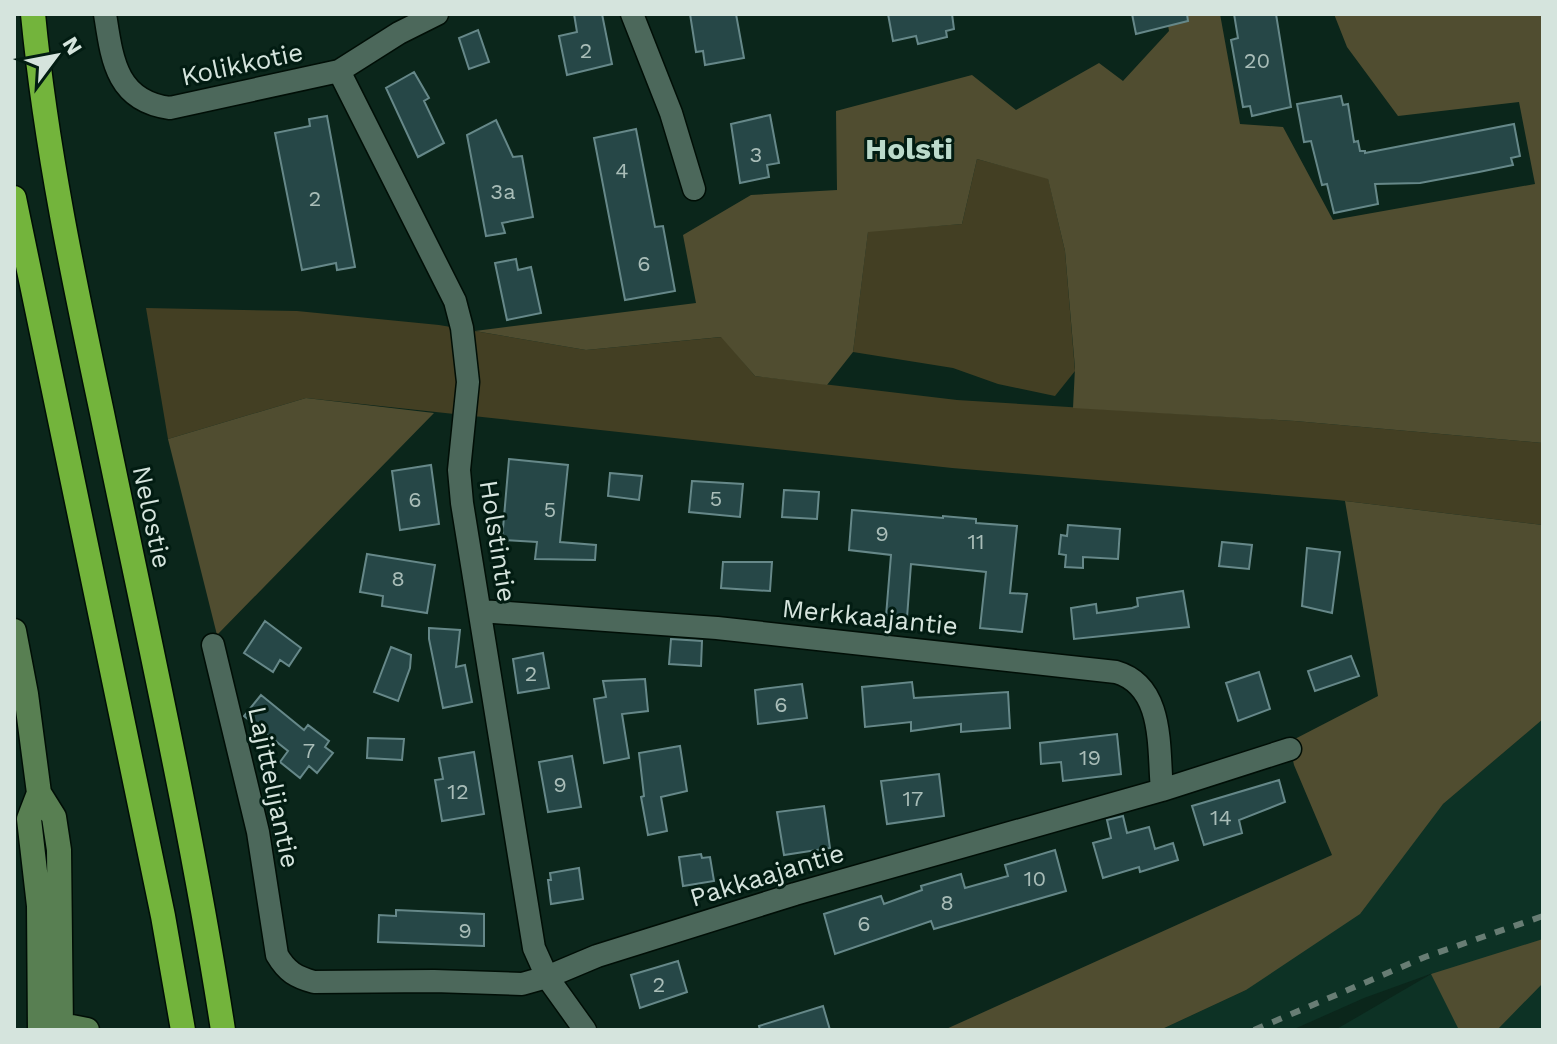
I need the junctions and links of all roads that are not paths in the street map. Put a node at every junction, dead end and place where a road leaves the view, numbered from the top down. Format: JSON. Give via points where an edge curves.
{"nodes":[{"id":1,"x":33,"y":14,"type":"edge"},
{"id":2,"x":105,"y":14,"type":"edge"},
{"id":3,"x":437,"y":14,"type":"edge"},
{"id":4,"x":632,"y":14,"type":"edge"},
{"id":5,"x":339,"y":71,"type":"junction"},
{"id":6,"x":694,"y":189,"type":"dead end"},
{"id":7,"x":14,"y":198,"type":"edge"},
{"id":8,"x":480,"y":611,"type":"junction"},
{"id":9,"x":14,"y":631,"type":"edge"},
{"id":10,"x":213,"y":645,"type":"dead end"},
{"id":11,"x":1290,"y":749,"type":"dead end"},
{"id":12,"x":1162,"y":790,"type":"junction"},
{"id":13,"x":274,"y":942,"type":"joint"},
{"id":14,"x":547,"y":977,"type":"junction"},
{"id":15,"x":51,"y":1026,"type":"edge"},
{"id":16,"x":87,"y":1030,"type":"edge"},
{"id":17,"x":183,"y":1030,"type":"edge"},
{"id":18,"x":223,"y":1030,"type":"edge"},
{"id":19,"x":585,"y":1030,"type":"edge"}],
"edges":[{"from":1,"to":18,"type":"highway","name":"Nelostie","via":[[59,208],[204,906]]},
{"from":2,"to":5,"type":"street","name":"Kolikkotie","via":[[113,64],[138,98],[156,107],[190,105]]},
{"from":3,"to":5,"type":"street","name":"Kolikkotie"},
{"from":4,"to":6,"type":"street"},
{"from":5,"to":8,"type":"street","name":"Holstintie","via":[[446,280],[462,328],[468,382],[459,470]]},
{"from":7,"to":17,"type":"highway"},
{"from":8,"to":12,"type":"street","name":"Merkkaajantie","via":[[717,628],[1116,672],[1130,676],[1149,697]]},
{"from":8,"to":14,"type":"street","name":"Holstintie","via":[[534,948]]},
{"from":9,"to":15,"type":"street","via":[[39,793],[54,817],[59,850]]},
{"from":10,"to":13,"type":"street","name":"Lajittelijantie","via":[[258,832]]},
{"from":11,"to":12,"type":"street","name":"Pakkaajantie"},
{"from":12,"to":14,"type":"street","name":"Pakkaajantie","via":[[803,892],[597,956]]},
{"from":13,"to":14,"type":"street","name":"Pakkaajantie","via":[[285,969],[314,982],[522,984]]},
{"from":14,"to":19,"type":"street","name":"Holstintie"},
{"from":15,"to":16,"type":"street"}]}
